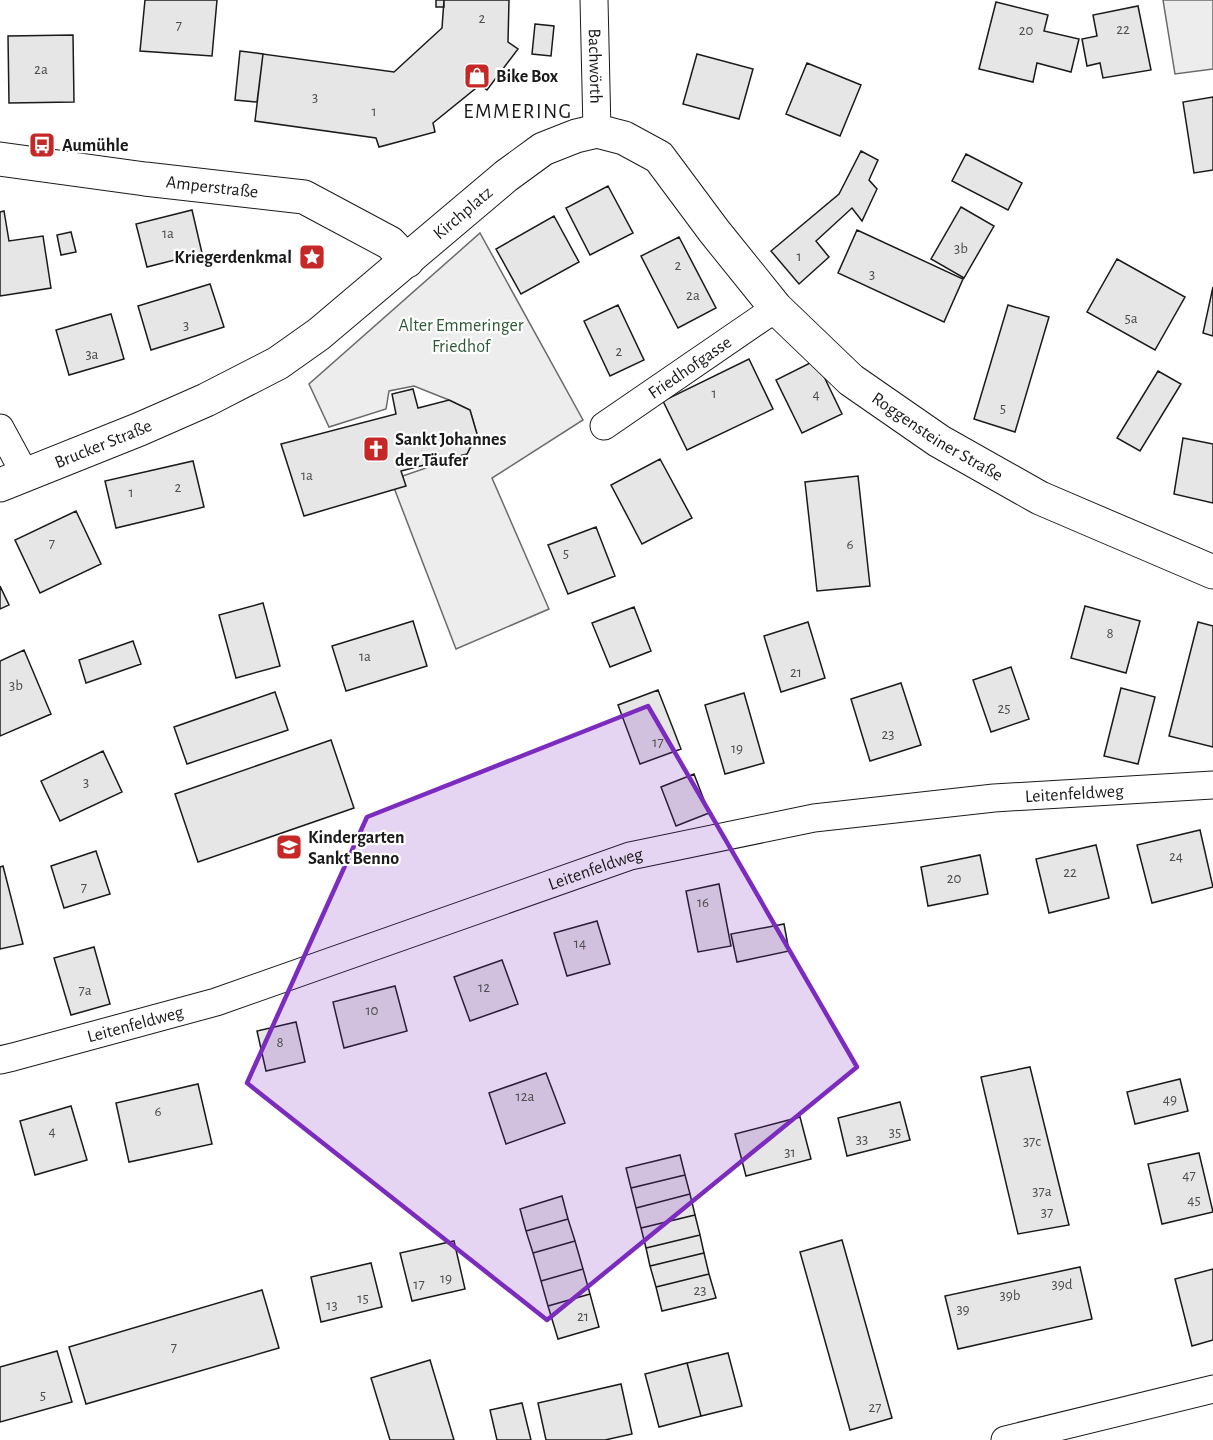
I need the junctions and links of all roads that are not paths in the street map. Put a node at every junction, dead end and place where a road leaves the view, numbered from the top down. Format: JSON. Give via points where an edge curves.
{"nodes":[{"id":1,"x":594,"y":0,"type":"edge"},
{"id":2,"x":597,"y":131,"type":"junction"},
{"id":3,"x":0,"y":159,"type":"edge"},
{"id":4,"x":407,"y":261,"type":"junction"},
{"id":5,"x":776,"y":308,"type":"junction"},
{"id":6,"x":206,"y":400,"type":"joint"},
{"id":7,"x":604,"y":426,"type":"dead end"},
{"id":8,"x":0,"y":428,"type":"edge"},
{"id":9,"x":13,"y":479,"type":"edge"},
{"id":10,"x":1213,"y":572,"type":"edge"},
{"id":11,"x":1213,"y":785,"type":"edge"},
{"id":12,"x":0,"y":1060,"type":"edge"},
{"id":13,"x":1213,"y":1389,"type":"edge"},
{"id":14,"x":1005,"y":1440,"type":"edge"}],
"edges":[{"from":1,"to":2,"type":"street","name":"Bachwörth"},
{"from":2,"to":4,"type":"street","name":"Kirchplatz","via":[[543,149]]},
{"from":2,"to":5,"type":"street","name":"Roggensteiner Straße","via":[[624,138],[658,156]]},
{"from":3,"to":4,"type":"street","name":"Amperstraße","via":[[304,197],[390,243]]},
{"from":4,"to":6,"type":"street","name":"Kirchplatz","via":[[283,359]]},
{"from":5,"to":7,"type":"street","name":"Friedhofgasse"},
{"from":5,"to":10,"type":"street","name":"Roggensteiner Straße","via":[[851,380],[939,441],[1040,498]]},
{"from":6,"to":9,"type":"street","name":"Brucker Straße"},
{"from":8,"to":9,"type":"street"},
{"from":11,"to":12,"type":"street","name":"Leitenfeldweg","via":[[994,798],[814,818],[630,856],[216,1002]]},
{"from":13,"to":14,"type":"street"}]}
